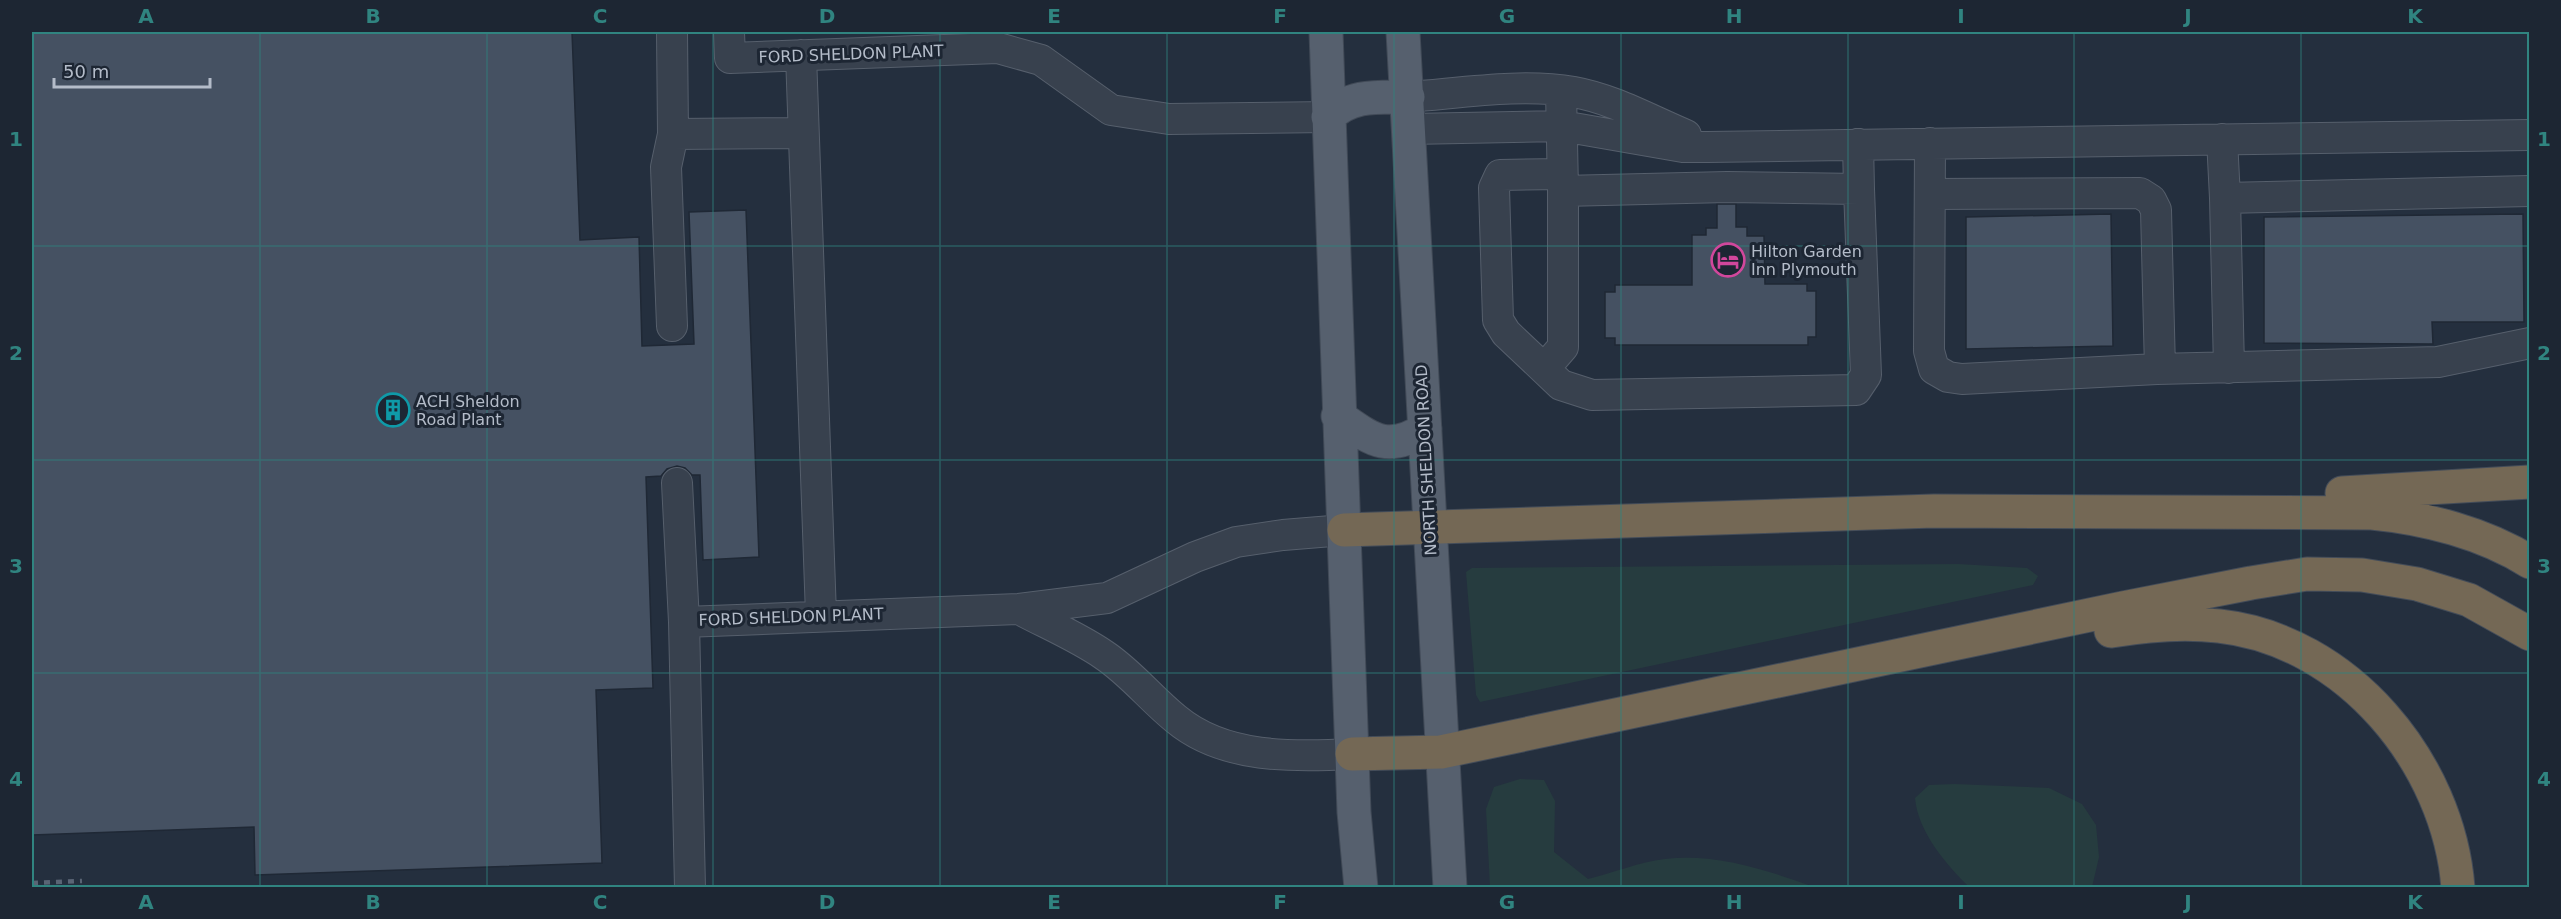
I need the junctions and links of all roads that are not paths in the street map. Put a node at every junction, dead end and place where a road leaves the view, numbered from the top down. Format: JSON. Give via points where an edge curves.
{"nodes":[{"id":1,"x":672,"y":32,"type":"edge"},
{"id":2,"x":729,"y":32,"type":"edge"},
{"id":3,"x":1326,"y":32,"type":"edge"},
{"id":4,"x":1403,"y":32,"type":"edge"},
{"id":5,"x":998,"y":40,"type":"edge"},
{"id":6,"x":801,"y":56,"type":"junction"},
{"id":7,"x":1561,"y":91,"type":"junction"},
{"id":8,"x":1408,"y":96,"type":"junction"},
{"id":9,"x":1328,"y":117,"type":"junction"},
{"id":10,"x":1628,"y":124,"type":"junction"},
{"id":11,"x":1562,"y":126,"type":"junction"},
{"id":12,"x":1410,"y":129,"type":"junction"},
{"id":13,"x":803,"y":133,"type":"junction"},
{"id":14,"x":674,"y":134,"type":"junction"},
{"id":15,"x":2529,"y":135,"type":"edge"},
{"id":16,"x":2222,"y":139,"type":"junction"},
{"id":17,"x":1930,"y":143,"type":"junction"},
{"id":18,"x":1858,"y":144,"type":"junction"},
{"id":19,"x":1563,"y":182,"type":"junction"},
{"id":20,"x":1859,"y":189,"type":"junction"},
{"id":21,"x":2529,"y":191,"type":"edge"},
{"id":22,"x":1930,"y":194,"type":"junction"},
{"id":23,"x":2225,"y":198,"type":"junction"},
{"id":24,"x":672,"y":326,"type":"dead end"},
{"id":25,"x":2529,"y":344,"type":"edge"},
{"id":26,"x":2229,"y":368,"type":"junction"},
{"id":27,"x":1544,"y":369,"type":"junction"},
{"id":28,"x":2160,"y":369,"type":"junction"},
{"id":29,"x":1338,"y":416,"type":"junction"},
{"id":30,"x":1425,"y":429,"type":"junction"},
{"id":31,"x":2529,"y":482,"type":"edge"},
{"id":32,"x":677,"y":483,"type":"dead end"},
{"id":33,"x":2089,"y":510,"type":"junction"},
{"id":34,"x":1429,"y":527,"type":"junction"},
{"id":35,"x":1344,"y":530,"type":"junction"},
{"id":36,"x":2529,"y":562,"type":"edge"},
{"id":37,"x":1019,"y":609,"type":"junction"},
{"id":38,"x":821,"y":615,"type":"junction"},
{"id":39,"x":684,"y":622,"type":"junction"},
{"id":40,"x":2529,"y":634,"type":"edge"},
{"id":41,"x":1915,"y":653,"type":"junction"},
{"id":42,"x":1441,"y":752,"type":"junction"},
{"id":43,"x":1352,"y":754,"type":"junction"},
{"id":44,"x":690,"y":888,"type":"edge"},
{"id":45,"x":1361,"y":888,"type":"edge"},
{"id":46,"x":1450,"y":888,"type":"edge"},
{"id":47,"x":2458,"y":888,"type":"edge"}],
"edges":[{"from":1,"to":14,"type":"lane"},
{"from":2,"to":6,"type":"lane","name":"FORD SHELDON PLANT","via":[[730,58]]},
{"from":3,"to":9,"type":"main road"},
{"from":4,"to":8,"type":"main road","name":"NORTH SHELDON ROAD"},
{"from":5,"to":6,"type":"lane","name":"FORD SHELDON PLANT"},
{"from":5,"to":9,"type":"lane","name":"FORD SHELDON PLANT","via":[[1041,60],[1111,110],[1169,119]]},
{"from":6,"to":13,"type":"lane"},
{"from":7,"to":8,"type":"lane"},
{"from":7,"to":10,"type":"lane","via":[[1605,100]]},
{"from":7,"to":11,"type":"lane"},
{"from":8,"to":9,"type":"main road","via":[[1359,99],[1338,107]]},
{"from":8,"to":12,"type":"main road","name":"NORTH SHELDON ROAD"},
{"from":9,"to":29,"type":"main road"},
{"from":10,"to":11,"type":"lane"},
{"from":10,"to":18,"type":"lane","via":[[1683,147]]},
{"from":11,"to":12,"type":"lane"},
{"from":11,"to":19,"type":"lane"},
{"from":12,"to":30,"type":"main road","name":"NORTH SHELDON ROAD"},
{"from":13,"to":14,"type":"lane"},
{"from":13,"to":38,"type":"lane"},
{"from":14,"to":24,"type":"lane","via":[[666,168]]},
{"from":15,"to":16,"type":"lane"},
{"from":16,"to":17,"type":"lane"},
{"from":16,"to":23,"type":"lane"},
{"from":17,"to":18,"type":"lane"},
{"from":17,"to":22,"type":"lane"},
{"from":18,"to":20,"type":"lane"},
{"from":19,"to":20,"type":"lane"},
{"from":19,"to":27,"type":"lane","via":[[1563,347]]},
{"from":19,"to":27,"type":"lane","via":[[1500,176],[1494,188],[1498,320],[1506,333]]},
{"from":20,"to":27,"type":"lane","via":[[1866,375],[1856,390],[1592,395],[1561,385]]},
{"from":21,"to":23,"type":"lane"},
{"from":22,"to":28,"type":"lane","via":[[2140,193],[2151,200],[2156,210]]},
{"from":22,"to":28,"type":"lane","via":[[1929,351],[1934,369],[1962,379]]},
{"from":23,"to":26,"type":"lane"},
{"from":25,"to":26,"type":"lane","via":[[2438,362]]},
{"from":26,"to":28,"type":"lane"},
{"from":29,"to":30,"type":"main road","via":[[1384,443],[1401,442]]},
{"from":29,"to":35,"type":"main road"},
{"from":30,"to":34,"type":"main road","name":"NORTH SHELDON ROAD"},
{"from":31,"to":33,"type":"highway"},
{"from":32,"to":39,"type":"lane"},
{"from":33,"to":34,"type":"highway"},
{"from":33,"to":36,"type":"highway","via":[[2399,515],[2479,538]]},
{"from":34,"to":35,"type":"highway"},
{"from":34,"to":42,"type":"main road","name":"NORTH SHELDON ROAD"},
{"from":35,"to":37,"type":"lane","name":"FORD SHELDON PLANT","via":[[1236,542],[1107,598]]},
{"from":35,"to":43,"type":"main road"},
{"from":37,"to":38,"type":"lane","name":"FORD SHELDON PLANT"},
{"from":37,"to":43,"type":"lane","via":[[1104,655],[1177,720],[1207,739],[1243,751],[1309,756]]},
{"from":38,"to":39,"type":"lane","name":"FORD SHELDON PLANT"},
{"from":39,"to":44,"type":"lane","name":"FORD SHELDON PLANT"},
{"from":40,"to":41,"type":"highway","via":[[2469,600],[2416,584],[2362,574],[2316,574],[2251,582]]},
{"from":41,"to":42,"type":"highway"},
{"from":41,"to":47,"type":"highway","via":[[2030,644],[2144,626],[2186,625],[2220,626],[2297,649],[2322,663],[2375,707],[2412,752],[2429,782],[2450,836]]},
{"from":42,"to":43,"type":"highway"},
{"from":42,"to":46,"type":"main road","name":"NORTH SHELDON ROAD"},
{"from":43,"to":45,"type":"main road"}]}
